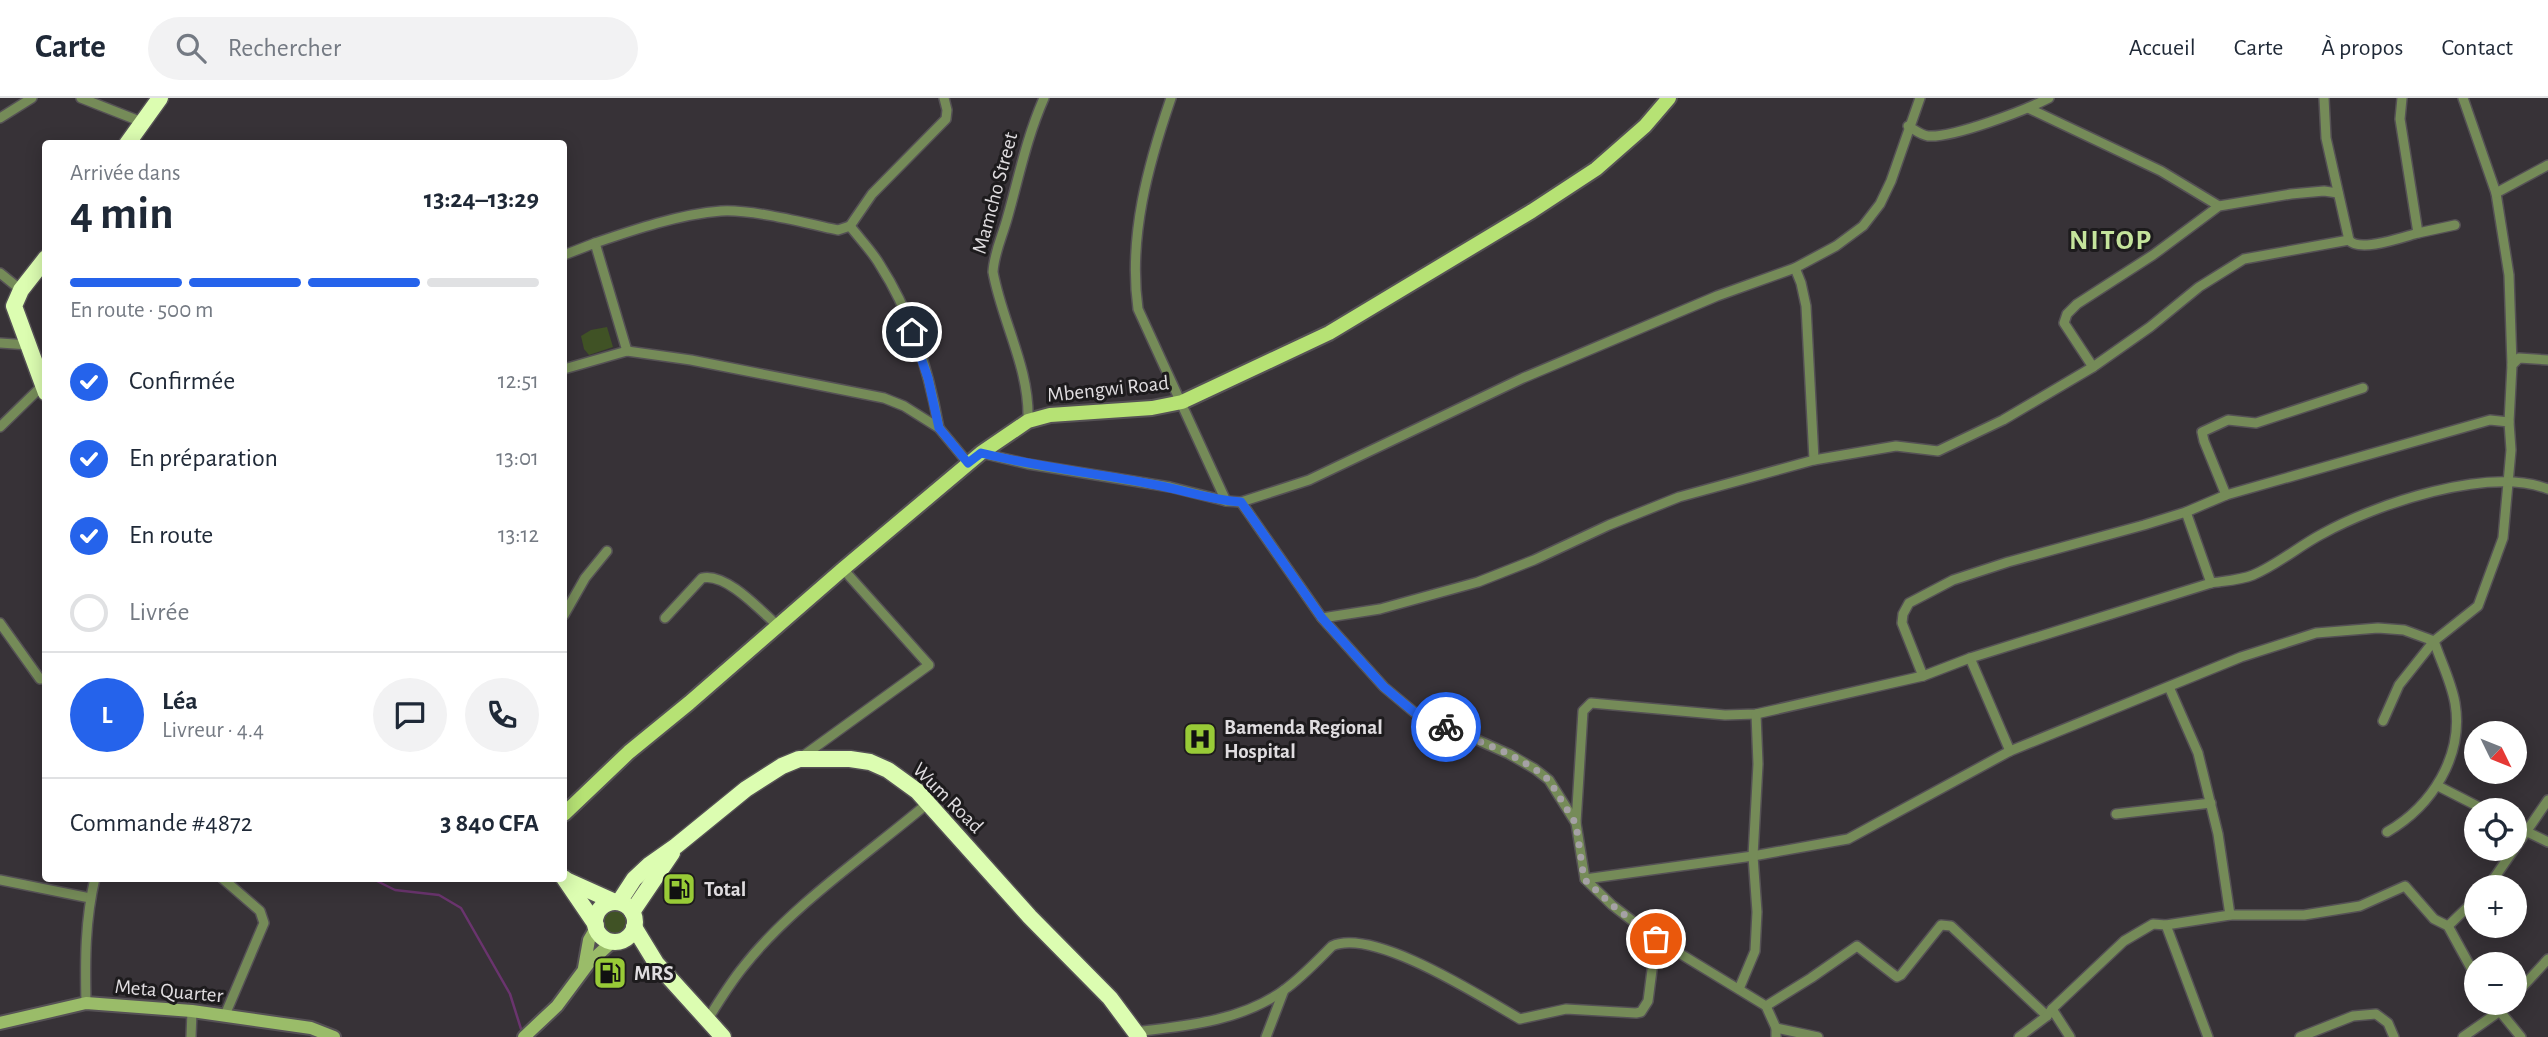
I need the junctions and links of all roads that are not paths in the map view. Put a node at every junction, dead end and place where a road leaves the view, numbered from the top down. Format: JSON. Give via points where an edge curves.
{"nodes":[{"id":1,"x":32,"y":98,"type":"edge"},
{"id":2,"x":81,"y":98,"type":"edge"},
{"id":3,"x":160,"y":98,"type":"edge"},
{"id":4,"x":944,"y":98,"type":"edge"},
{"id":5,"x":1044,"y":98,"type":"edge"},
{"id":6,"x":1171,"y":98,"type":"edge"},
{"id":7,"x":1668,"y":98,"type":"edge"},
{"id":8,"x":1920,"y":98,"type":"edge"},
{"id":9,"x":2049,"y":98,"type":"edge"},
{"id":10,"x":2324,"y":98,"type":"edge"},
{"id":11,"x":2402,"y":98,"type":"edge"},
{"id":12,"x":2463,"y":98,"type":"edge"},
{"id":13,"x":2028,"y":108,"type":"junction"},
{"id":14,"x":0,"y":118,"type":"edge"},
{"id":15,"x":142,"y":122,"type":"junction"},
{"id":16,"x":1908,"y":126,"type":"junction"},
{"id":17,"x":130,"y":140,"type":"edge"},
{"id":18,"x":2548,"y":165,"type":"edge"},
{"id":19,"x":2338,"y":193,"type":"junction"},
{"id":20,"x":2496,"y":193,"type":"junction"},
{"id":21,"x":2219,"y":206,"type":"junction"},
{"id":22,"x":2455,"y":225,"type":"dead end"},
{"id":23,"x":850,"y":226,"type":"junction"},
{"id":24,"x":2418,"y":233,"type":"junction"},
{"id":25,"x":2349,"y":240,"type":"junction"},
{"id":26,"x":595,"y":243,"type":"junction"},
{"id":27,"x":567,"y":254,"type":"edge"},
{"id":28,"x":42,"y":263,"type":"edge"},
{"id":29,"x":1795,"y":268,"type":"junction"},
{"id":30,"x":0,"y":272,"type":"edge"},
{"id":31,"x":21,"y":290,"type":"junction"},
{"id":32,"x":0,"y":342,"type":"edge"},
{"id":33,"x":26,"y":345,"type":"junction"},
{"id":34,"x":627,"y":351,"type":"junction"},
{"id":35,"x":2548,"y":360,"type":"edge"},
{"id":36,"x":2512,"y":365,"type":"junction"},
{"id":37,"x":2093,"y":367,"type":"junction"},
{"id":38,"x":567,"y":368,"type":"edge"},
{"id":39,"x":42,"y":384,"type":"edge"},
{"id":40,"x":2363,"y":388,"type":"dead end"},
{"id":41,"x":42,"y":391,"type":"edge"},
{"id":42,"x":1182,"y":402,"type":"junction"},
{"id":43,"x":1028,"y":421,"type":"junction"},
{"id":44,"x":2509,"y":422,"type":"junction"},
{"id":45,"x":0,"y":427,"type":"edge"},
{"id":46,"x":939,"y":428,"type":"junction"},
{"id":47,"x":981,"y":453,"type":"junction"},
{"id":48,"x":1814,"y":460,"type":"junction"},
{"id":49,"x":968,"y":463,"type":"junction"},
{"id":50,"x":2507,"y":481,"type":"junction"},
{"id":51,"x":2548,"y":489,"type":"edge"},
{"id":52,"x":2226,"y":495,"type":"junction"},
{"id":53,"x":1226,"y":501,"type":"junction"},
{"id":54,"x":1241,"y":502,"type":"junction"},
{"id":55,"x":2186,"y":512,"type":"junction"},
{"id":56,"x":607,"y":551,"type":"dead end"},
{"id":57,"x":843,"y":569,"type":"junction"},
{"id":58,"x":2211,"y":583,"type":"junction"},
{"id":59,"x":567,"y":610,"type":"edge"},
{"id":60,"x":665,"y":618,"type":"dead end"},
{"id":61,"x":1322,"y":618,"type":"junction"},
{"id":62,"x":0,"y":623,"type":"edge"},
{"id":63,"x":778,"y":626,"type":"junction"},
{"id":64,"x":2434,"y":642,"type":"junction"},
{"id":65,"x":1970,"y":658,"type":"junction"},
{"id":66,"x":1923,"y":676,"type":"junction"},
{"id":67,"x":40,"y":679,"type":"dead end"},
{"id":68,"x":2169,"y":687,"type":"junction"},
{"id":69,"x":1756,"y":715,"type":"junction"},
{"id":70,"x":2383,"y":721,"type":"dead end"},
{"id":71,"x":2010,"y":751,"type":"junction"},
{"id":72,"x":799,"y":759,"type":"junction"},
{"id":73,"x":2438,"y":786,"type":"junction"},
{"id":74,"x":2464,"y":799,"type":"edge"},
{"id":75,"x":2548,"y":800,"type":"edge"},
{"id":76,"x":928,"y":803,"type":"junction"},
{"id":77,"x":2211,"y":803,"type":"junction"},
{"id":78,"x":567,"y":811,"type":"edge"},
{"id":79,"x":2116,"y":814,"type":"dead end"},
{"id":80,"x":1576,"y":824,"type":"junction"},
{"id":81,"x":2387,"y":832,"type":"dead end"},
{"id":82,"x":2527,"y":832,"type":"joint"},
{"id":83,"x":2548,"y":842,"type":"edge"},
{"id":84,"x":1753,"y":856,"type":"junction"},
{"id":85,"x":1584,"y":879,"type":"junction"},
{"id":86,"x":0,"y":880,"type":"edge"},
{"id":87,"x":567,"y":880,"type":"edge"},
{"id":88,"x":94,"y":882,"type":"edge"},
{"id":89,"x":227,"y":882,"type":"edge"},
{"id":90,"x":567,"y":882,"type":"edge"},
{"id":91,"x":90,"y":898,"type":"junction"},
{"id":92,"x":625,"y":911,"type":"junction"},
{"id":93,"x":2464,"y":911,"type":"edge"},
{"id":94,"x":2230,"y":915,"type":"junction"},
{"id":95,"x":2166,"y":925,"type":"junction"},
{"id":96,"x":2448,"y":926,"type":"junction"},
{"id":97,"x":596,"y":927,"type":"junction"},
{"id":98,"x":1656,"y":939,"type":"junction"},
{"id":99,"x":614,"y":941,"type":"junction"},
{"id":100,"x":2464,"y":955,"type":"edge"},
{"id":101,"x":2548,"y":959,"type":"edge"},
{"id":102,"x":656,"y":963,"type":"junction"},
{"id":103,"x":583,"y":972,"type":"junction"},
{"id":104,"x":2527,"y":982,"type":"edge"},
{"id":105,"x":1738,"y":989,"type":"junction"},
{"id":106,"x":1284,"y":990,"type":"junction"},
{"id":107,"x":86,"y":1003,"type":"junction"},
{"id":108,"x":1766,"y":1006,"type":"junction"},
{"id":109,"x":192,"y":1011,"type":"junction"},
{"id":110,"x":2049,"y":1012,"type":"junction"},
{"id":111,"x":2496,"y":1015,"type":"edge"},
{"id":112,"x":2503,"y":1015,"type":"edge"},
{"id":113,"x":225,"y":1016,"type":"junction"},
{"id":114,"x":708,"y":1019,"type":"junction"},
{"id":115,"x":0,"y":1023,"type":"edge"},
{"id":116,"x":528,"y":1033,"type":"edge"},
{"id":117,"x":1776,"y":1033,"type":"edge"},
{"id":118,"x":1137,"y":1034,"type":"edge"},
{"id":119,"x":191,"y":1037,"type":"edge"},
{"id":120,"x":334,"y":1037,"type":"edge"},
{"id":121,"x":723,"y":1037,"type":"edge"},
{"id":122,"x":1266,"y":1037,"type":"edge"},
{"id":123,"x":1818,"y":1037,"type":"edge"},
{"id":124,"x":2019,"y":1037,"type":"edge"},
{"id":125,"x":2070,"y":1037,"type":"edge"},
{"id":126,"x":2208,"y":1037,"type":"edge"},
{"id":127,"x":2300,"y":1037,"type":"edge"},
{"id":128,"x":2395,"y":1037,"type":"edge"},
{"id":129,"x":2463,"y":1037,"type":"edge"},
{"id":130,"x":2521,"y":1037,"type":"edge"}],
"edges":[{"from":1,"to":14,"type":"street"},
{"from":2,"to":15,"type":"street"},
{"from":3,"to":15,"type":"highway"},
{"from":4,"to":23,"type":"street","via":[[946,119],[872,194]]},
{"from":5,"to":43,"type":"street","name":"Mamcho Street","via":[[1023,151],[992,272],[1023,370]]},
{"from":6,"to":42,"type":"street","via":[[1157,139],[1136,237],[1134,283],[1138,309]]},
{"from":7,"to":42,"type":"main road","name":"Mbengwi Road","via":[[1645,126],[1596,169],[1532,211],[1329,333]]},
{"from":8,"to":16,"type":"street"},
{"from":9,"to":13,"type":"street"},
{"from":10,"to":19,"type":"street","via":[[2326,138]]},
{"from":11,"to":24,"type":"street","via":[[2400,119]]},
{"from":12,"to":20,"type":"street"},
{"from":13,"to":16,"type":"street","via":[[1933,136]]},
{"from":13,"to":21,"type":"street","via":[[2161,172]]},
{"from":15,"to":17,"type":"highway"},
{"from":16,"to":29,"type":"street","via":[[1891,181],[1863,226]]},
{"from":18,"to":20,"type":"street"},
{"from":19,"to":21,"type":"street","via":[[2291,194]]},
{"from":19,"to":25,"type":"street"},
{"from":20,"to":36,"type":"street","via":[[2509,275]]},
{"from":21,"to":37,"type":"street","via":[[2067,314],[2067,331]]},
{"from":22,"to":24,"type":"street"},
{"from":23,"to":26,"type":"street","via":[[838,230],[722,211]]},
{"from":23,"to":46,"type":"street","via":[[894,290],[919,350]]},
{"from":24,"to":25,"type":"street","via":[[2357,246]]},
{"from":25,"to":37,"type":"street","via":[[2244,259]]},
{"from":26,"to":27,"type":"street"},
{"from":26,"to":34,"type":"street"},
{"from":28,"to":31,"type":"highway"},
{"from":29,"to":48,"type":"street","via":[[1805,306]]},
{"from":29,"to":54,"type":"street","via":[[1523,378],[1309,480]]},
{"from":30,"to":31,"type":"street"},
{"from":31,"to":33,"type":"highway","via":[[14,306]]},
{"from":32,"to":33,"type":"street"},
{"from":33,"to":39,"type":"highway"},
{"from":34,"to":38,"type":"street"},
{"from":34,"to":46,"type":"street","via":[[884,398]]},
{"from":35,"to":36,"type":"street","via":[[2519,358]]},
{"from":36,"to":44,"type":"street"},
{"from":37,"to":48,"type":"street","via":[[2003,420],[1938,451],[1896,446]]},
{"from":40,"to":52,"type":"street","via":[[2256,424],[2228,420],[2207,428],[2202,432],[2204,441]]},
{"from":41,"to":45,"type":"street"},
{"from":42,"to":43,"type":"main road","name":"Mbengwi Road"},
{"from":42,"to":53,"type":"street"},
{"from":43,"to":47,"type":"main road","name":"Mbengwi Road"},
{"from":44,"to":50,"type":"street"},
{"from":44,"to":52,"type":"street","via":[[2490,420]]},
{"from":46,"to":49,"type":"street"},
{"from":47,"to":49,"type":"main road","name":"Mbengwi Road"},
{"from":47,"to":53,"type":"street"},
{"from":48,"to":61,"type":"street","via":[[1679,497],[1478,582],[1380,609]]},
{"from":49,"to":57,"type":"main road","name":"Mbengwi Road"},
{"from":50,"to":51,"type":"street"},
{"from":50,"to":58,"type":"street","via":[[2406,499],[2323,533],[2252,576]]},
{"from":50,"to":64,"type":"street","via":[[2503,538],[2478,606]]},
{"from":52,"to":55,"type":"street"},
{"from":53,"to":54,"type":"street"},
{"from":54,"to":61,"type":"street"},
{"from":55,"to":58,"type":"street"},
{"from":55,"to":66,"type":"street","via":[[1953,580],[1909,603],[1902,623]]},
{"from":56,"to":59,"type":"street"},
{"from":57,"to":63,"type":"main road","name":"Mbengwi Road"},
{"from":57,"to":72,"type":"street","via":[[929,665]]},
{"from":58,"to":65,"type":"street"},
{"from":60,"to":63,"type":"street","via":[[709,576],[730,585]]},
{"from":61,"to":80,"type":"street","via":[[1384,687],[1414,712],[1491,745],[1549,780]]},
{"from":62,"to":67,"type":"street"},
{"from":63,"to":78,"type":"main road","name":"Mbengwi Road","via":[[629,752]]},
{"from":64,"to":68,"type":"street","via":[[2404,630],[2378,628],[2316,633]]},
{"from":64,"to":70,"type":"street","via":[[2399,685]]},
{"from":64,"to":73,"type":"street","via":[[2455,699],[2458,729]]},
{"from":65,"to":66,"type":"street"},
{"from":65,"to":71,"type":"street"},
{"from":66,"to":69,"type":"street"},
{"from":68,"to":71,"type":"street"},
{"from":68,"to":77,"type":"street","via":[[2198,753]]},
{"from":69,"to":80,"type":"street","via":[[1591,703],[1582,719]]},
{"from":69,"to":84,"type":"street"},
{"from":71,"to":84,"type":"street","via":[[1848,839]]},
{"from":72,"to":76,"type":"highway","name":"Wum Road","via":[[870,762],[888,770]]},
{"from":72,"to":92,"type":"highway","name":"Wum Road","via":[[746,789],[676,846]]},
{"from":73,"to":74,"type":"street"},
{"from":73,"to":81,"type":"street","via":[[2406,821]]},
{"from":75,"to":82,"type":"street"},
{"from":76,"to":114,"type":"street","via":[[770,937],[744,965]]},
{"from":76,"to":118,"type":"highway","name":"Wum Road","via":[[1110,998]]},
{"from":77,"to":79,"type":"street"},
{"from":77,"to":94,"type":"street"},
{"from":80,"to":85,"type":"street"},
{"from":82,"to":83,"type":"street"},
{"from":84,"to":85,"type":"street"},
{"from":84,"to":105,"type":"street","via":[[1755,951]]},
{"from":85,"to":98,"type":"street"},
{"from":86,"to":91,"type":"street"},
{"from":87,"to":92,"type":"highway"},
{"from":88,"to":91,"type":"street"},
{"from":89,"to":113,"type":"street","via":[[261,911],[264,923]]},
{"from":90,"to":97,"type":"highway"},
{"from":91,"to":107,"type":"street"},
{"from":92,"to":97,"type":"highway","via":[[602,906]]},
{"from":92,"to":99,"type":"highway","via":[[627,937]]},
{"from":92,"to":102,"type":"highway"},
{"from":93,"to":96,"type":"street"},
{"from":94,"to":95,"type":"street"},
{"from":94,"to":96,"type":"street","via":[[2304,915],[2360,906],[2405,886],[2434,919]]},
{"from":95,"to":110,"type":"street","via":[[2153,924],[2124,941]]},
{"from":95,"to":126,"type":"street"},
{"from":96,"to":100,"type":"street"},
{"from":97,"to":99,"type":"highway","via":[[603,937]]},
{"from":97,"to":103,"type":"main road"},
{"from":98,"to":105,"type":"street"},
{"from":98,"to":106,"type":"street","via":[[1648,1001],[1636,1013],[1566,1009],[1520,1019],[1405,957],[1357,944],[1332,946]]},
{"from":99,"to":102,"type":"highway","via":[[633,947]]},
{"from":99,"to":103,"type":"main road"},
{"from":101,"to":104,"type":"street"},
{"from":102,"to":114,"type":"highway"},
{"from":103,"to":116,"type":"main road"},
{"from":105,"to":108,"type":"street"},
{"from":106,"to":118,"type":"street","via":[[1252,1009],[1196,1025]]},
{"from":106,"to":122,"type":"street"},
{"from":107,"to":109,"type":"main road","name":"Meta Quarter"},
{"from":107,"to":115,"type":"main road","name":"Meta Quarter"},
{"from":108,"to":110,"type":"street","via":[[1857,946],[1897,977],[1946,924]]},
{"from":108,"to":117,"type":"street"},
{"from":109,"to":113,"type":"main road","name":"Meta Quarter"},
{"from":109,"to":119,"type":"street"},
{"from":110,"to":124,"type":"street"},
{"from":110,"to":125,"type":"street"},
{"from":111,"to":129,"type":"street"},
{"from":112,"to":130,"type":"street"},
{"from":113,"to":120,"type":"main road","name":"Meta Quarter","via":[[311,1028]]},
{"from":114,"to":121,"type":"highway"},
{"from":117,"to":123,"type":"street"},
{"from":127,"to":128,"type":"street","via":[[2353,1016],[2376,1014],[2388,1023]]}]}
